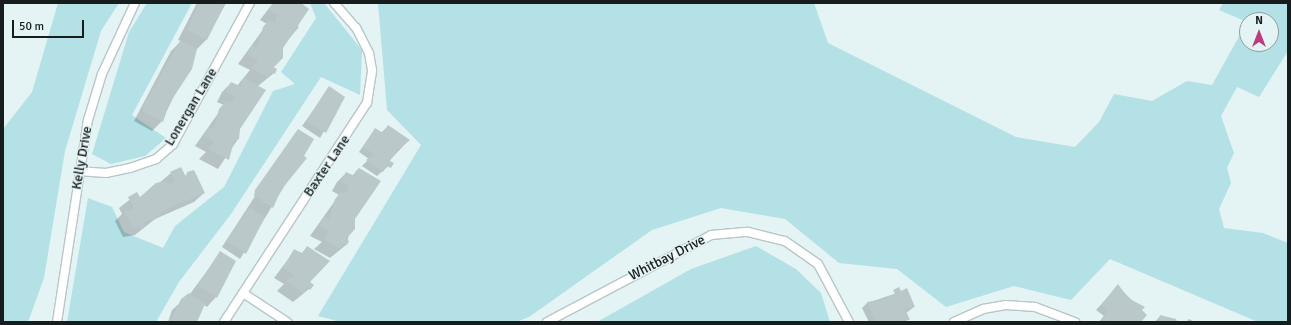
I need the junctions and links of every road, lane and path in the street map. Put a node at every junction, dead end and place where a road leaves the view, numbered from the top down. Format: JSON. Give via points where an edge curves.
{"nodes":[{"id":1,"x":135,"y":3,"type":"edge"},
{"id":2,"x":250,"y":3,"type":"edge"},
{"id":3,"x":334,"y":3,"type":"edge"},
{"id":4,"x":78,"y":171,"type":"junction"},
{"id":5,"x":243,"y":293,"type":"junction"},
{"id":6,"x":57,"y":322,"type":"edge"},
{"id":7,"x":224,"y":322,"type":"edge"},
{"id":8,"x":287,"y":322,"type":"edge"},
{"id":9,"x":547,"y":322,"type":"edge"},
{"id":10,"x":849,"y":322,"type":"edge"},
{"id":11,"x":954,"y":322,"type":"edge"},
{"id":12,"x":1075,"y":322,"type":"edge"}],
"edges":[{"from":1,"to":4,"type":"street","name":"Kelly Drive","via":[[102,74]]},
{"from":2,"to":4,"type":"street","name":"Lonergan Lane","via":[[173,144],[156,159],[130,168],[106,173]]},
{"from":3,"to":5,"type":"street","name":"Baxter Lane","via":[[356,28],[369,53],[372,70],[367,103]]},
{"from":4,"to":6,"type":"street","name":"Kelly Drive"},
{"from":5,"to":7,"type":"street","name":"Baxter Lane"},
{"from":5,"to":8,"type":"street"},
{"from":9,"to":10,"type":"street","name":"Whitbay Drive","via":[[711,236],[748,232],[785,241],[818,264]]},
{"from":11,"to":12,"type":"street","via":[[995,306],[1020,305]]}]}
